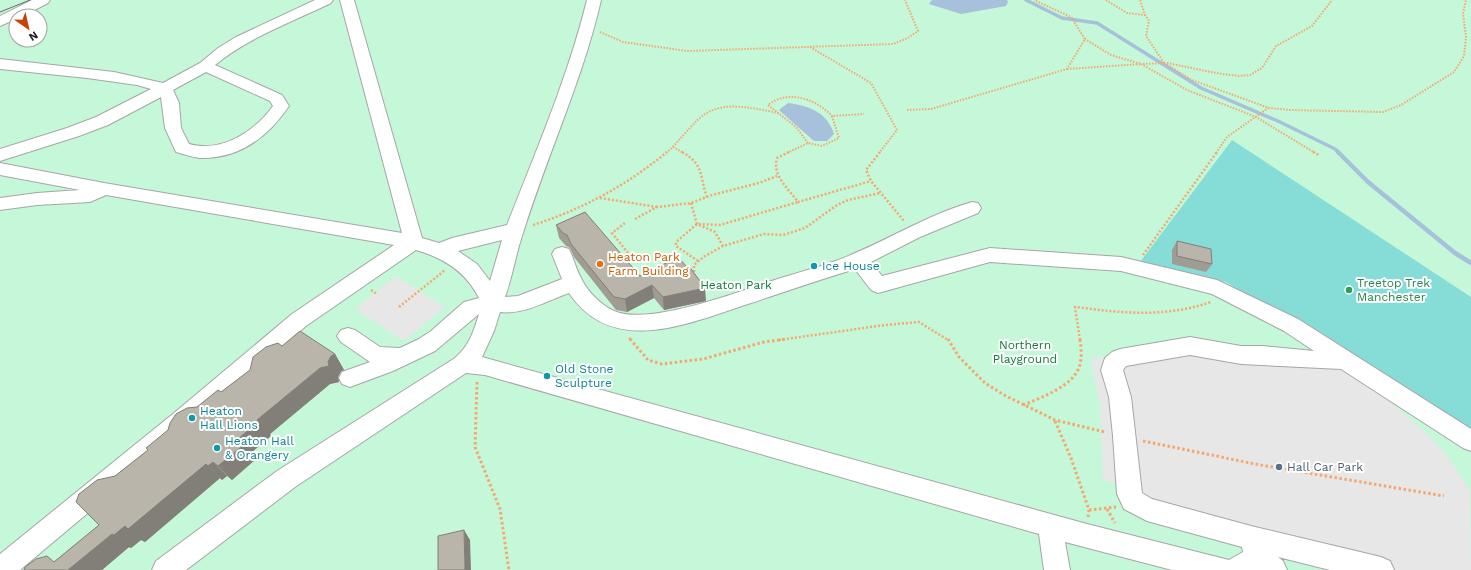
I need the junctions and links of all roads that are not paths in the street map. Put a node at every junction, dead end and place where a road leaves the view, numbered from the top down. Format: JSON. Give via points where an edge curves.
{"nodes":[{"id":1,"x":43,"y":0,"type":"edge"},
{"id":2,"x":326,"y":0,"type":"edge"},
{"id":3,"x":347,"y":0,"type":"edge"},
{"id":4,"x":594,"y":0,"type":"edge"},
{"id":5,"x":0,"y":22,"type":"edge"},
{"id":6,"x":0,"y":64,"type":"edge"},
{"id":7,"x":205,"y":66,"type":"junction"},
{"id":8,"x":164,"y":89,"type":"junction"},
{"id":9,"x":0,"y":155,"type":"edge"},
{"id":10,"x":0,"y":169,"type":"edge"},
{"id":11,"x":104,"y":189,"type":"junction"},
{"id":12,"x":0,"y":204,"type":"edge"},
{"id":13,"x":972,"y":208,"type":"dead end"},
{"id":14,"x":514,"y":230,"type":"junction"},
{"id":15,"x":414,"y":242,"type":"junction"},
{"id":16,"x":562,"y":254,"type":"dead end"},
{"id":17,"x":445,"y":259,"type":"junction"},
{"id":18,"x":860,"y":260,"type":"junction"},
{"id":19,"x":573,"y":283,"type":"junction"},
{"id":20,"x":492,"y":303,"type":"junction"},
{"id":21,"x":348,"y":336,"type":"dead end"},
{"id":22,"x":403,"y":357,"type":"junction"},
{"id":23,"x":1346,"y":360,"type":"junction"},
{"id":24,"x":474,"y":365,"type":"junction"},
{"id":25,"x":350,"y":378,"type":"dead end"},
{"id":26,"x":1471,"y":441,"type":"edge"},
{"id":27,"x":1050,"y":525,"type":"junction"},
{"id":28,"x":1255,"y":559,"type":"edge"},
{"id":29,"x":1210,"y":569,"type":"edge"},
{"id":30,"x":0,"y":570,"type":"edge"},
{"id":31,"x":165,"y":570,"type":"edge"},
{"id":32,"x":1057,"y":570,"type":"edge"},
{"id":33,"x":1381,"y":570,"type":"edge"}],
"edges":[{"from":1,"to":5,"type":"lane"},
{"from":2,"to":7,"type":"lane","via":[[241,40]]},
{"from":3,"to":15,"type":"lane"},
{"from":4,"to":14,"type":"lane","via":[[563,102]]},
{"from":6,"to":8,"type":"lane","via":[[112,77]]},
{"from":7,"to":8,"type":"lane"},
{"from":7,"to":8,"type":"lane","via":[[276,98],[280,106],[268,124],[245,142],[226,149],[202,153],[182,148],[173,128],[171,99]]},
{"from":8,"to":9,"type":"lane","via":[[116,114],[73,132]]},
{"from":10,"to":11,"type":"lane"},
{"from":11,"to":12,"type":"lane","via":[[90,196]]},
{"from":11,"to":15,"type":"lane"},
{"from":13,"to":18,"type":"lane","via":[[913,232]]},
{"from":14,"to":17,"type":"lane","via":[[452,245]]},
{"from":14,"to":20,"type":"lane"},
{"from":15,"to":17,"type":"lane"},
{"from":15,"to":30,"type":"lane","via":[[299,320]]},
{"from":16,"to":19,"type":"lane"},
{"from":17,"to":20,"type":"lane","via":[[474,272],[484,285]]},
{"from":18,"to":19,"type":"lane","via":[[680,318],[654,323],[636,323],[603,315],[591,307]]},
{"from":18,"to":23,"type":"lane","via":[[878,285],[990,255],[1121,264],[1217,288],[1291,325]]},
{"from":19,"to":20,"type":"lane","via":[[520,303]]},
{"from":20,"to":22,"type":"lane","via":[[471,308],[438,338]]},
{"from":20,"to":24,"type":"lane","via":[[484,331],[470,357]]},
{"from":21,"to":22,"type":"lane","via":[[376,355]]},
{"from":22,"to":25,"type":"lane"},
{"from":23,"to":26,"type":"lane"},
{"from":23,"to":28,"type":"lane","via":[[1241,355],[1190,346],[1120,358],[1113,364],[1125,436],[1128,488],[1133,501]]},
{"from":24,"to":27,"type":"lane","via":[[716,430]]},
{"from":24,"to":31,"type":"lane","via":[[286,479]]},
{"from":27,"to":29,"type":"lane"},
{"from":27,"to":32,"type":"lane"},
{"from":28,"to":33,"type":"lane"}]}
